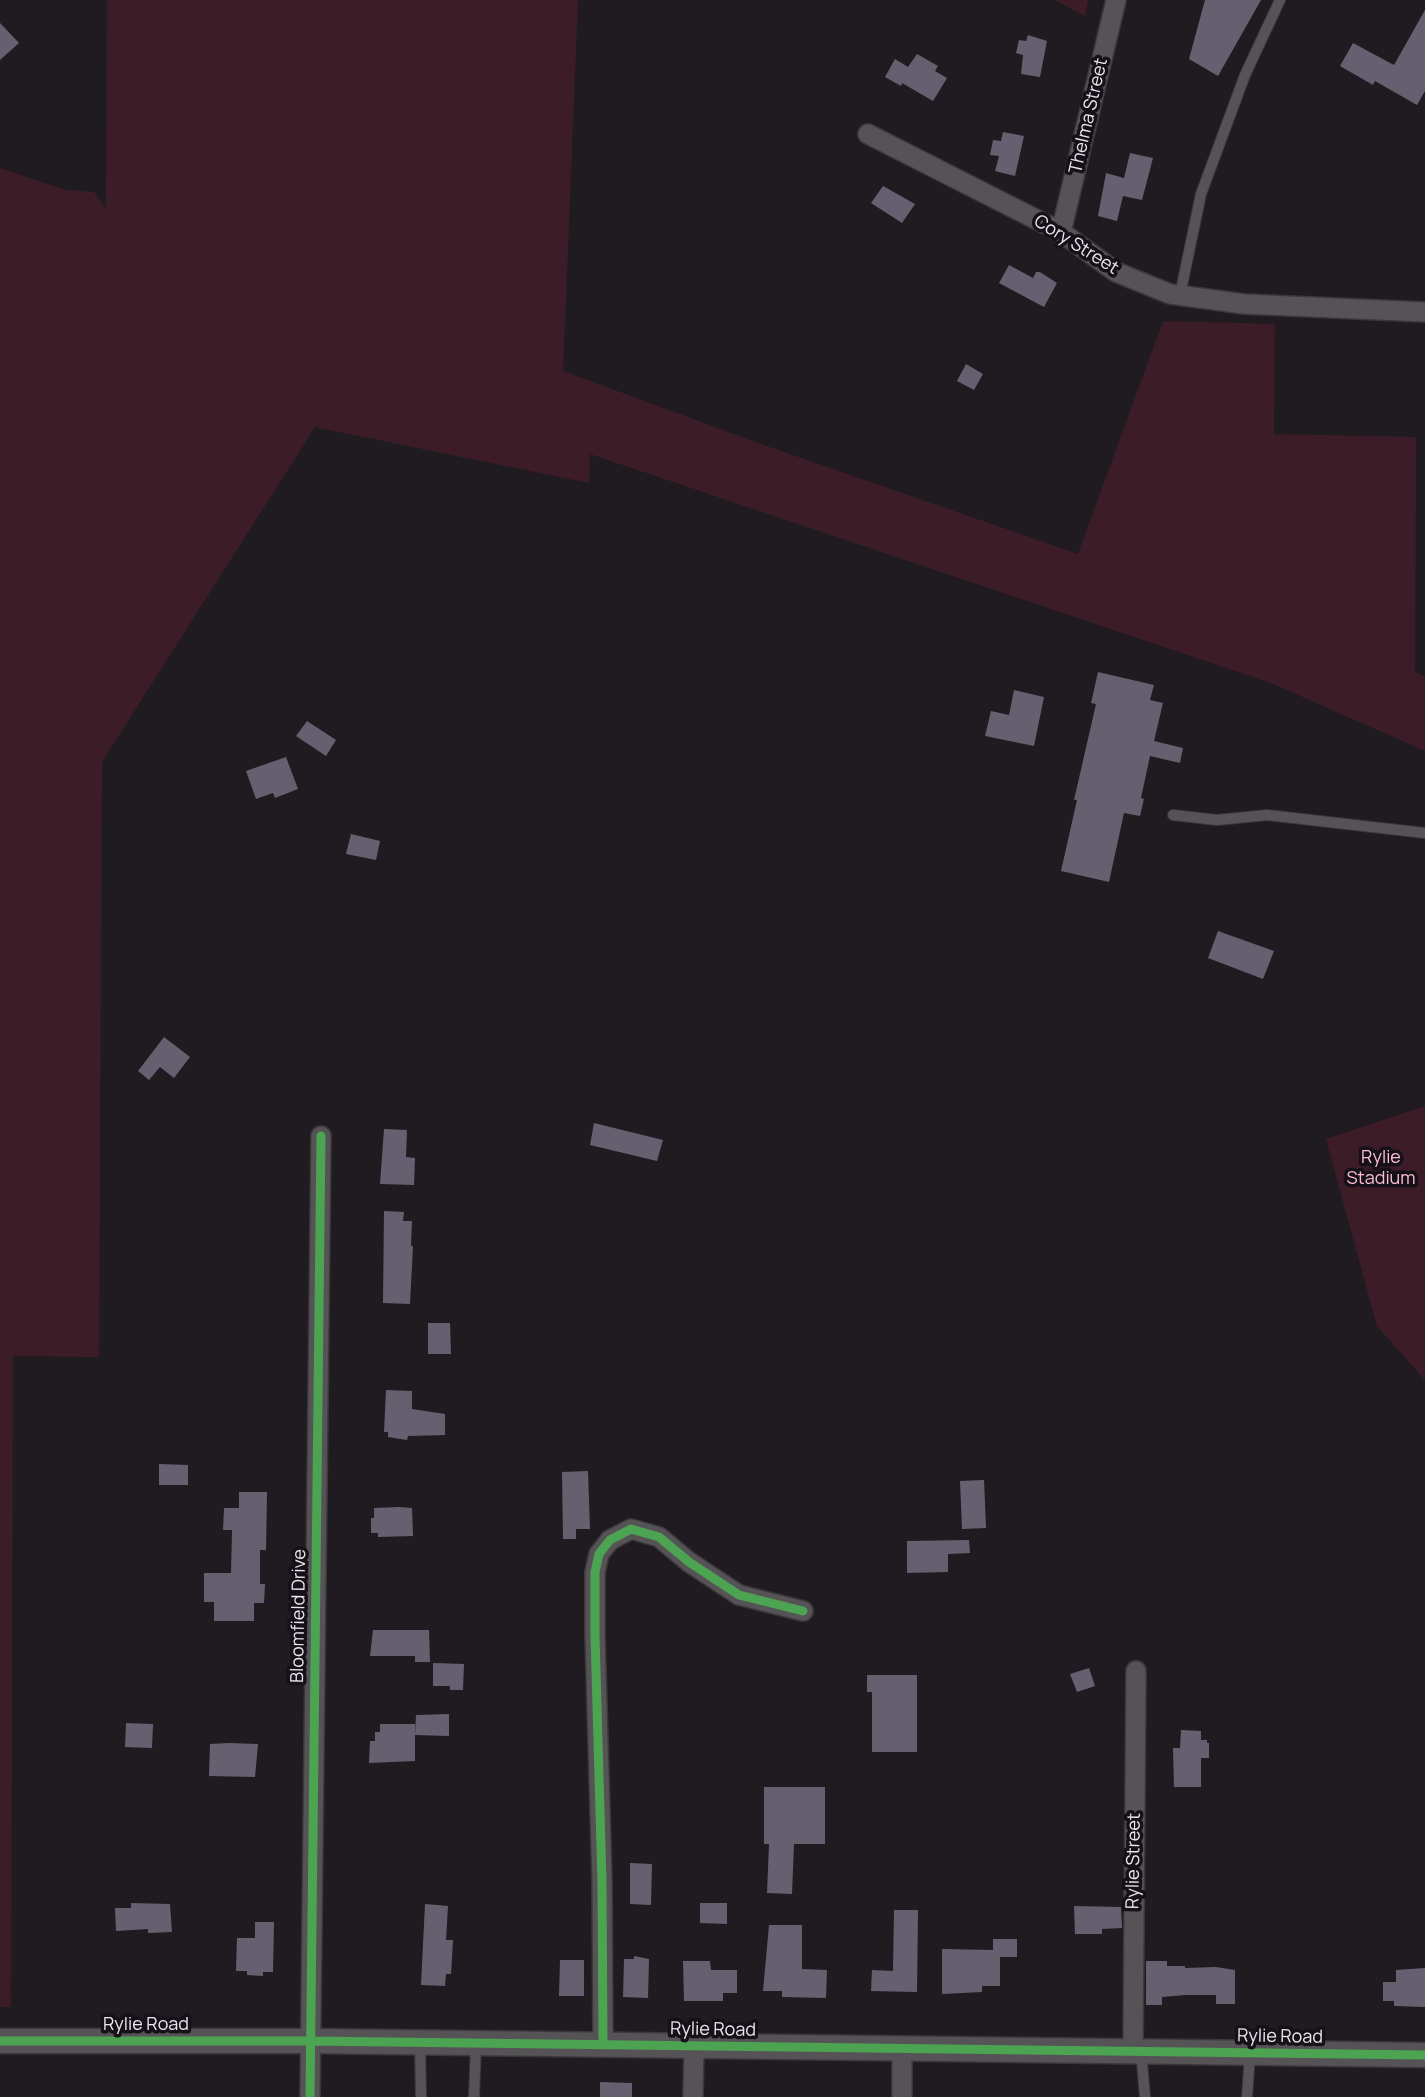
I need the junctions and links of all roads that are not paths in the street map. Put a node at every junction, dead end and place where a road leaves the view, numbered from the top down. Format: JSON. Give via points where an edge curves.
{"nodes":[{"id":1,"x":1116,"y":0,"type":"edge"},
{"id":2,"x":1280,"y":0,"type":"edge"},
{"id":3,"x":869,"y":134,"type":"dead end"},
{"id":4,"x":1061,"y":232,"type":"junction"},
{"id":5,"x":1180,"y":295,"type":"junction"},
{"id":6,"x":1425,"y":312,"type":"edge"},
{"id":7,"x":1173,"y":815,"type":"dead end"},
{"id":8,"x":1425,"y":833,"type":"edge"},
{"id":9,"x":321,"y":1136,"type":"dead end"},
{"id":10,"x":803,"y":1611,"type":"dead end"},
{"id":11,"x":1136,"y":1671,"type":"dead end"},
{"id":12,"x":0,"y":2041,"type":"edge"},
{"id":13,"x":310,"y":2041,"type":"junction"},
{"id":14,"x":420,"y":2042,"type":"junction"},
{"id":15,"x":476,"y":2043,"type":"junction"},
{"id":16,"x":603,"y":2044,"type":"junction"},
{"id":17,"x":694,"y":2045,"type":"junction"},
{"id":18,"x":902,"y":2049,"type":"junction"},
{"id":19,"x":1137,"y":2050,"type":"junction"},
{"id":20,"x":1250,"y":2052,"type":"junction"},
{"id":21,"x":1425,"y":2054,"type":"edge"},
{"id":22,"x":310,"y":2097,"type":"edge"},
{"id":23,"x":421,"y":2097,"type":"edge"},
{"id":24,"x":474,"y":2097,"type":"edge"},
{"id":25,"x":693,"y":2097,"type":"edge"},
{"id":26,"x":902,"y":2097,"type":"edge"},
{"id":27,"x":1145,"y":2097,"type":"edge"},
{"id":28,"x":1247,"y":2097,"type":"edge"}],
"edges":[{"from":1,"to":4,"type":"street","name":"Thelma Street"},
{"from":2,"to":5,"type":"lane","via":[[1245,75],[1201,194]]},
{"from":3,"to":4,"type":"street","name":"Cory Street"},
{"from":4,"to":5,"type":"street","name":"Cory Street","via":[[1116,272]]},
{"from":5,"to":6,"type":"street","name":"Cory Street","via":[[1244,304]]},
{"from":7,"to":8,"type":"lane","via":[[1217,820],[1267,815]]},
{"from":9,"to":13,"type":"street","name":"Bloomfield Drive"},
{"from":10,"to":16,"type":"street","via":[[739,1595],[659,1537],[631,1530],[610,1540],[599,1554],[595,1636]]},
{"from":11,"to":19,"type":"street","name":"Rylie Street"},
{"from":12,"to":13,"type":"street","name":"Rylie Road"},
{"from":13,"to":14,"type":"street","name":"Rylie Road"},
{"from":13,"to":22,"type":"street","name":"Bloomfield Drive"},
{"from":14,"to":15,"type":"street","name":"Rylie Road"},
{"from":14,"to":23,"type":"lane"},
{"from":15,"to":16,"type":"street","name":"Rylie Road"},
{"from":15,"to":24,"type":"lane"},
{"from":16,"to":17,"type":"street","name":"Rylie Road"},
{"from":17,"to":18,"type":"street","name":"Rylie Road"},
{"from":17,"to":25,"type":"street"},
{"from":18,"to":19,"type":"street","name":"Rylie Road"},
{"from":18,"to":26,"type":"street"},
{"from":19,"to":20,"type":"street","name":"Rylie Road"},
{"from":19,"to":27,"type":"lane"},
{"from":20,"to":21,"type":"street","name":"Rylie Road"},
{"from":20,"to":28,"type":"lane"}]}
